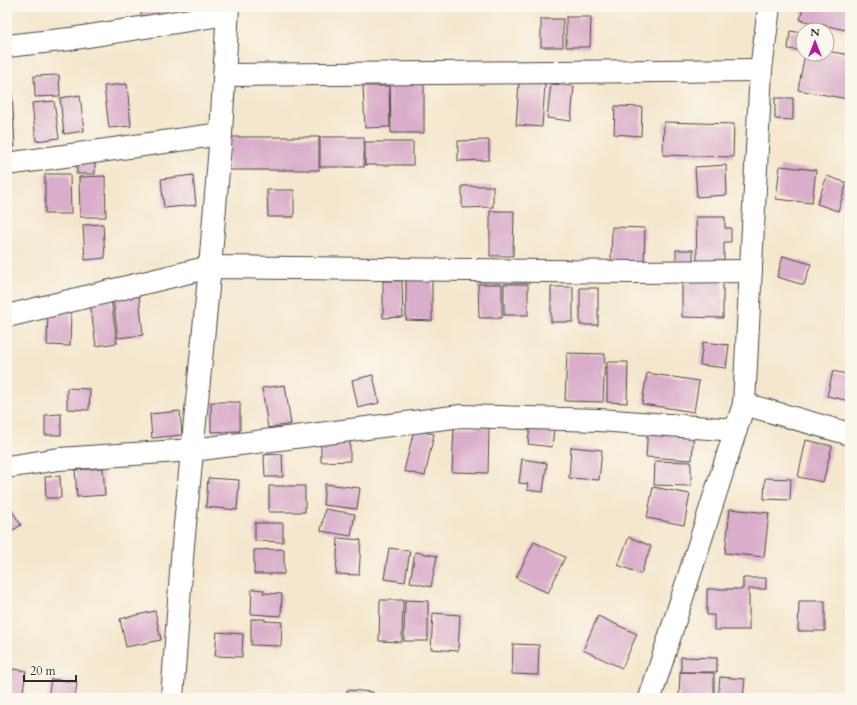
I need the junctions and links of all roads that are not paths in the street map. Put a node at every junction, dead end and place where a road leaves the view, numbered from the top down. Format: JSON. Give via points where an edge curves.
{"nodes":[{"id":1,"x":769,"y":7,"type":"edge"},
{"id":2,"x":228,"y":10,"type":"edge"},
{"id":3,"x":7,"y":46,"type":"edge"},
{"id":4,"x":761,"y":70,"type":"junction"},
{"id":5,"x":224,"y":76,"type":"junction"},
{"id":6,"x":221,"y":134,"type":"junction"},
{"id":7,"x":7,"y":164,"type":"edge"},
{"id":8,"x":210,"y":267,"type":"junction"},
{"id":9,"x":751,"y":271,"type":"junction"},
{"id":10,"x":7,"y":316,"type":"edge"},
{"id":11,"x":744,"y":404,"type":"junction"},
{"id":12,"x":736,"y":430,"type":"junction"},
{"id":13,"x":850,"y":434,"type":"edge"},
{"id":14,"x":193,"y":450,"type":"junction"},
{"id":15,"x":7,"y":467,"type":"edge"},
{"id":16,"x":172,"y":698,"type":"edge"},
{"id":17,"x":650,"y":698,"type":"edge"}],
"edges":[{"from":1,"to":4,"type":"street"},
{"from":2,"to":3,"type":"street","via":[[70,39]]},
{"from":2,"to":5,"type":"street"},
{"from":4,"to":5,"type":"street"},
{"from":4,"to":9,"type":"street"},
{"from":5,"to":6,"type":"street"},
{"from":6,"to":7,"type":"street"},
{"from":6,"to":8,"type":"street"},
{"from":8,"to":9,"type":"street"},
{"from":8,"to":10,"type":"street"},
{"from":8,"to":14,"type":"street"},
{"from":9,"to":11,"type":"street"},
{"from":11,"to":12,"type":"street"},
{"from":11,"to":13,"type":"street"},
{"from":12,"to":14,"type":"street","via":[[599,420],[460,416]]},
{"from":12,"to":17,"type":"street"},
{"from":14,"to":15,"type":"street","via":[[59,459]]},
{"from":14,"to":16,"type":"street"}]}
